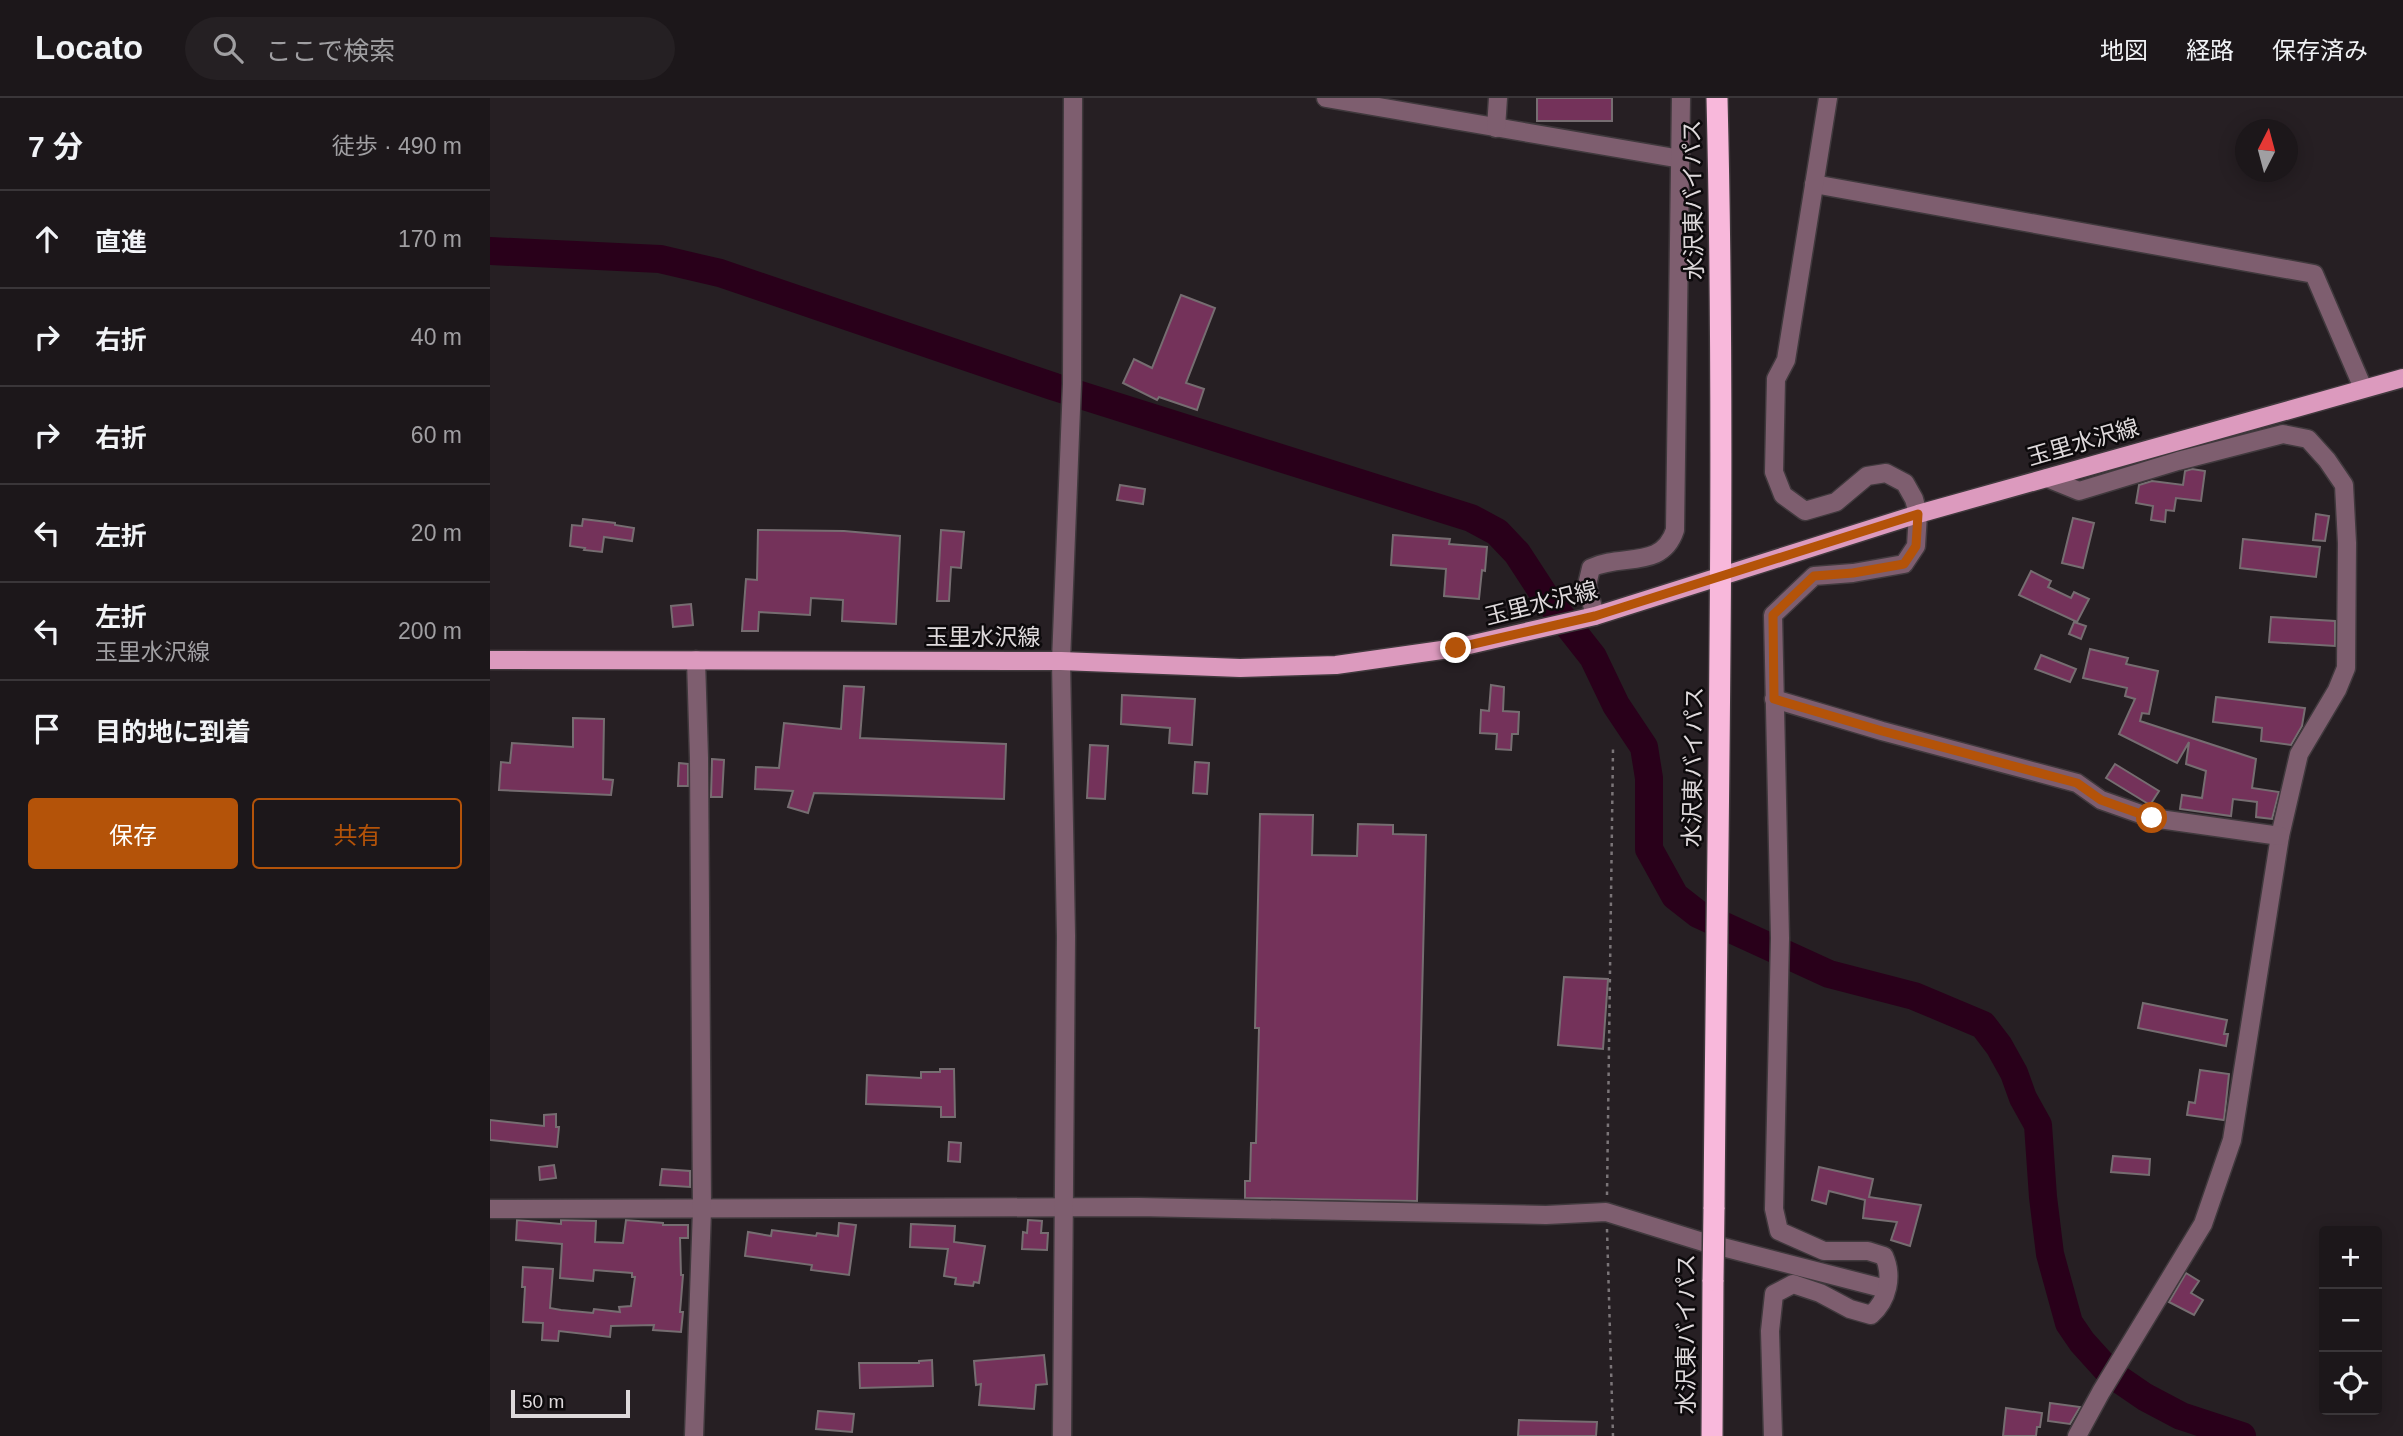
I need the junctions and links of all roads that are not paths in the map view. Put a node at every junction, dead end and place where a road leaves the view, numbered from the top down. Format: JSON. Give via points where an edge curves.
{"nodes":[{"id":1,"x":1073,"y":98,"type":"edge"},
{"id":2,"x":1326,"y":98,"type":"edge"},
{"id":3,"x":1498,"y":98,"type":"edge"},
{"id":4,"x":1681,"y":98,"type":"edge"},
{"id":5,"x":1717,"y":98,"type":"edge"},
{"id":6,"x":1828,"y":98,"type":"edge"},
{"id":7,"x":1496,"y":128,"type":"junction"},
{"id":8,"x":1681,"y":159,"type":"junction"},
{"id":9,"x":1814,"y":184,"type":"junction"},
{"id":10,"x":2403,"y":378,"type":"edge"},
{"id":11,"x":2363,"y":388,"type":"junction"},
{"id":12,"x":2047,"y":478,"type":"junction"},
{"id":13,"x":1918,"y":514,"type":"junction"},
{"id":14,"x":1721,"y":576,"type":"junction"},
{"id":15,"x":1595,"y":616,"type":"junction"},
{"id":16,"x":490,"y":660,"type":"edge"},
{"id":17,"x":696,"y":660,"type":"junction"},
{"id":18,"x":1061,"y":662,"type":"junction"},
{"id":19,"x":1774,"y":699,"type":"junction"},
{"id":20,"x":2280,"y":836,"type":"junction"},
{"id":21,"x":490,"y":1209,"type":"edge"},
{"id":22,"x":1065,"y":1209,"type":"junction"},
{"id":23,"x":702,"y":1210,"type":"junction"},
{"id":24,"x":1886,"y":1289,"type":"junction"},
{"id":25,"x":694,"y":1436,"type":"edge"},
{"id":26,"x":1062,"y":1436,"type":"edge"},
{"id":27,"x":1712,"y":1436,"type":"edge"},
{"id":28,"x":1773,"y":1436,"type":"edge"},
{"id":29,"x":2077,"y":1436,"type":"edge"}],
"edges":[{"from":1,"to":18,"type":"street","via":[[1072,384]]},
{"from":2,"to":7,"type":"street"},
{"from":3,"to":7,"type":"street"},
{"from":4,"to":8,"type":"street"},
{"from":5,"to":14,"type":"highway","name":"水沢東バイパス"},
{"from":6,"to":9,"type":"street"},
{"from":7,"to":8,"type":"street"},
{"from":8,"to":15,"type":"street","via":[[1675,530],[1661,552],[1591,568],[1587,585]]},
{"from":9,"to":11,"type":"street","via":[[2314,274]]},
{"from":9,"to":13,"type":"street","via":[[1786,360],[1776,379],[1774,472],[1783,495],[1805,511],[1836,502],[1867,476],[1885,473],[1905,484]]},
{"from":10,"to":11,"type":"main road","name":"玉里水沢線"},
{"from":11,"to":12,"type":"main road","name":"玉里水沢線"},
{"from":12,"to":13,"type":"main road","name":"玉里水沢線"},
{"from":12,"to":20,"type":"street","via":[[2079,491],[2283,434],[2308,439],[2328,460],[2343,485],[2346,668],[2300,754]]},
{"from":13,"to":14,"type":"main road","name":"玉里水沢線"},
{"from":13,"to":19,"type":"street","via":[[1916,546],[1904,564],[1814,576],[1773,615]]},
{"from":14,"to":15,"type":"main road","name":"玉里水沢線"},
{"from":14,"to":27,"type":"highway","name":"水沢東バイパス","bridge":true},
{"from":15,"to":18,"type":"main road","name":"玉里水沢線","via":[[1456,648],[1336,664],[1240,668]]},
{"from":16,"to":17,"type":"main road","name":"玉里水沢線"},
{"from":17,"to":18,"type":"main road","name":"玉里水沢線"},
{"from":17,"to":23,"type":"street"},
{"from":18,"to":22,"type":"street"},
{"from":19,"to":20,"type":"street","via":[[2077,783],[2101,800],[2152,818]]},
{"from":19,"to":24,"type":"street","via":[[1780,938],[1774,1209],[1779,1231],[1824,1251],[1867,1251],[1884,1256],[1890,1270]]},
{"from":20,"to":29,"type":"street","via":[[2232,1140],[2203,1224]]},
{"from":21,"to":23,"type":"street"},
{"from":22,"to":23,"type":"street"},
{"from":22,"to":24,"type":"street","via":[[1606,1212]]},
{"from":22,"to":26,"type":"street"},
{"from":23,"to":25,"type":"street"},
{"from":24,"to":28,"type":"street","via":[[1881,1306],[1871,1315],[1793,1284],[1774,1294],[1770,1331]]}]}
